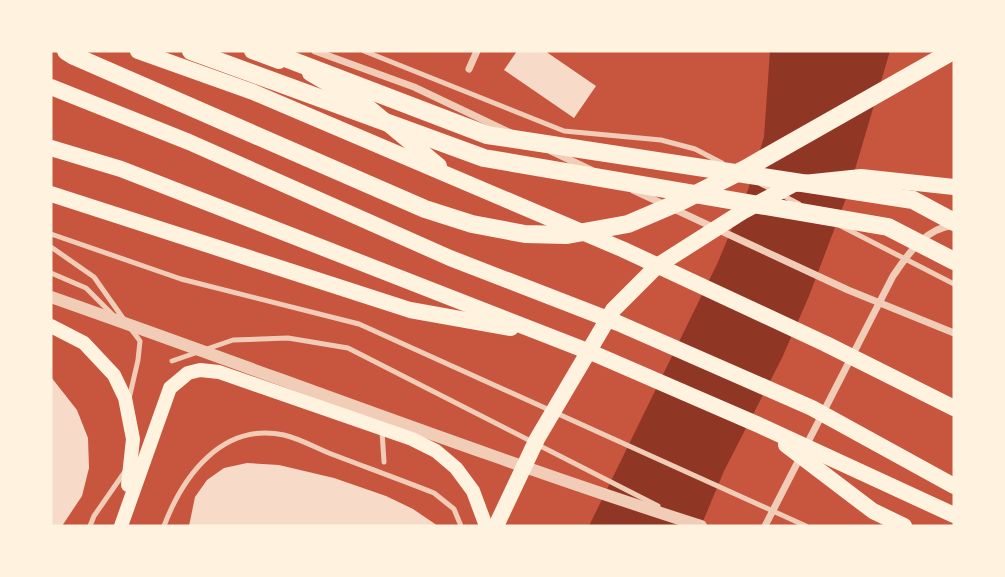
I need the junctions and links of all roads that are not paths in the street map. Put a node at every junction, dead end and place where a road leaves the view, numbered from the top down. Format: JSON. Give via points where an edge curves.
{"nodes":[{"id":1,"x":66,"y":51,"type":"edge"},
{"id":2,"x":138,"y":51,"type":"edge"},
{"id":3,"x":191,"y":51,"type":"edge"},
{"id":4,"x":252,"y":51,"type":"edge"},
{"id":5,"x":267,"y":51,"type":"edge"},
{"id":6,"x":315,"y":51,"type":"edge"},
{"id":7,"x":364,"y":51,"type":"edge"},
{"id":8,"x":477,"y":51,"type":"edge"},
{"id":9,"x":953,"y":51,"type":"edge"},
{"id":10,"x":469,"y":69,"type":"dead end"},
{"id":11,"x":51,"y":86,"type":"edge"},
{"id":12,"x":51,"y":148,"type":"edge"},
{"id":13,"x":454,"y":178,"type":"junction"},
{"id":14,"x":954,"y":187,"type":"edge"},
{"id":15,"x":51,"y":194,"type":"edge"},
{"id":16,"x":954,"y":223,"type":"edge"},
{"id":17,"x":51,"y":234,"type":"edge"},
{"id":18,"x":51,"y":247,"type":"edge"},
{"id":19,"x":954,"y":261,"type":"edge"},
{"id":20,"x":51,"y":273,"type":"edge"},
{"id":21,"x":954,"y":284,"type":"edge"},
{"id":22,"x":51,"y":298,"type":"edge"},
{"id":23,"x":51,"y":326,"type":"edge"},
{"id":24,"x":954,"y":333,"type":"edge"},
{"id":25,"x":550,"y":336,"type":"junction"},
{"id":26,"x":140,"y":341,"type":"junction"},
{"id":27,"x":172,"y":361,"type":"dead end"},
{"id":28,"x":131,"y":395,"type":"dead end"},
{"id":29,"x":954,"y":408,"type":"edge"},
{"id":30,"x":761,"y":426,"type":"junction"},
{"id":31,"x":382,"y":428,"type":"junction"},
{"id":32,"x":384,"y":462,"type":"dead end"},
{"id":33,"x":131,"y":463,"type":"junction"},
{"id":34,"x":954,"y":486,"type":"edge"},
{"id":35,"x":126,"y":511,"type":"junction"},
{"id":36,"x":954,"y":515,"type":"edge"},
{"id":37,"x":695,"y":524,"type":"edge"},
{"id":38,"x":89,"y":526,"type":"edge"},
{"id":39,"x":121,"y":526,"type":"edge"},
{"id":40,"x":163,"y":526,"type":"edge"},
{"id":41,"x":461,"y":526,"type":"edge"},
{"id":42,"x":486,"y":526,"type":"edge"},
{"id":43,"x":496,"y":526,"type":"edge"},
{"id":44,"x":765,"y":526,"type":"edge"},
{"id":45,"x":806,"y":526,"type":"edge"},
{"id":46,"x":904,"y":526,"type":"edge"}],
"edges":[{"from":1,"to":9,"type":"highway","via":[[425,209],[525,234],[566,234],[628,223],[682,201]]},
{"from":2,"to":13,"type":"highway","via":[[253,92]]},
{"from":3,"to":19,"type":"highway","via":[[484,158],[888,227]]},
{"from":4,"to":13,"type":"highway","via":[[307,71],[368,107]]},
{"from":5,"to":16,"type":"highway","via":[[487,135],[913,200]]},
{"from":6,"to":24,"type":"street","via":[[414,87],[848,290]]},
{"from":7,"to":21,"type":"lane","via":[[564,131],[661,140],[695,149]]},
{"from":8,"to":10,"type":"street"},
{"from":11,"to":34,"type":"highway","via":[[812,408]]},
{"from":12,"to":25,"type":"highway","via":[[121,169]]},
{"from":13,"to":29,"type":"highway","via":[[622,249]]},
{"from":14,"to":43,"type":"highway","via":[[861,177],[794,184],[657,266],[612,310],[537,439]]},
{"from":15,"to":25,"type":"highway","via":[[411,310]]},
{"from":16,"to":44,"type":"street","via":[[923,239],[893,276]]},
{"from":17,"to":45,"type":"lane","via":[[181,279],[359,324]]},
{"from":18,"to":26,"type":"lane","via":[[94,276]]},
{"from":20,"to":26,"type":"lane","via":[[86,288]]},
{"from":22,"to":37,"type":"street","via":[[569,484]]},
{"from":23,"to":33,"type":"main road","via":[[84,343],[114,375],[125,398],[133,439]]},
{"from":25,"to":30,"type":"highway"},
{"from":26,"to":28,"type":"lane"},
{"from":27,"to":37,"type":"lane","via":[[233,340],[288,338],[348,348]]},
{"from":30,"to":36,"type":"highway"},
{"from":30,"to":46,"type":"highway","via":[[873,511]]},
{"from":31,"to":32,"type":"lane"},
{"from":31,"to":35,"type":"main road","via":[[219,372],[188,373],[170,388],[165,399]]},
{"from":31,"to":42,"type":"main road","via":[[436,451],[456,468],[472,491]]},
{"from":33,"to":35,"type":"main road"},
{"from":33,"to":38,"type":"lane"},
{"from":35,"to":39,"type":"main road"},
{"from":40,"to":41,"type":"lane","via":[[188,477],[226,442],[252,435],[284,435],[434,493],[454,509]]}]}
